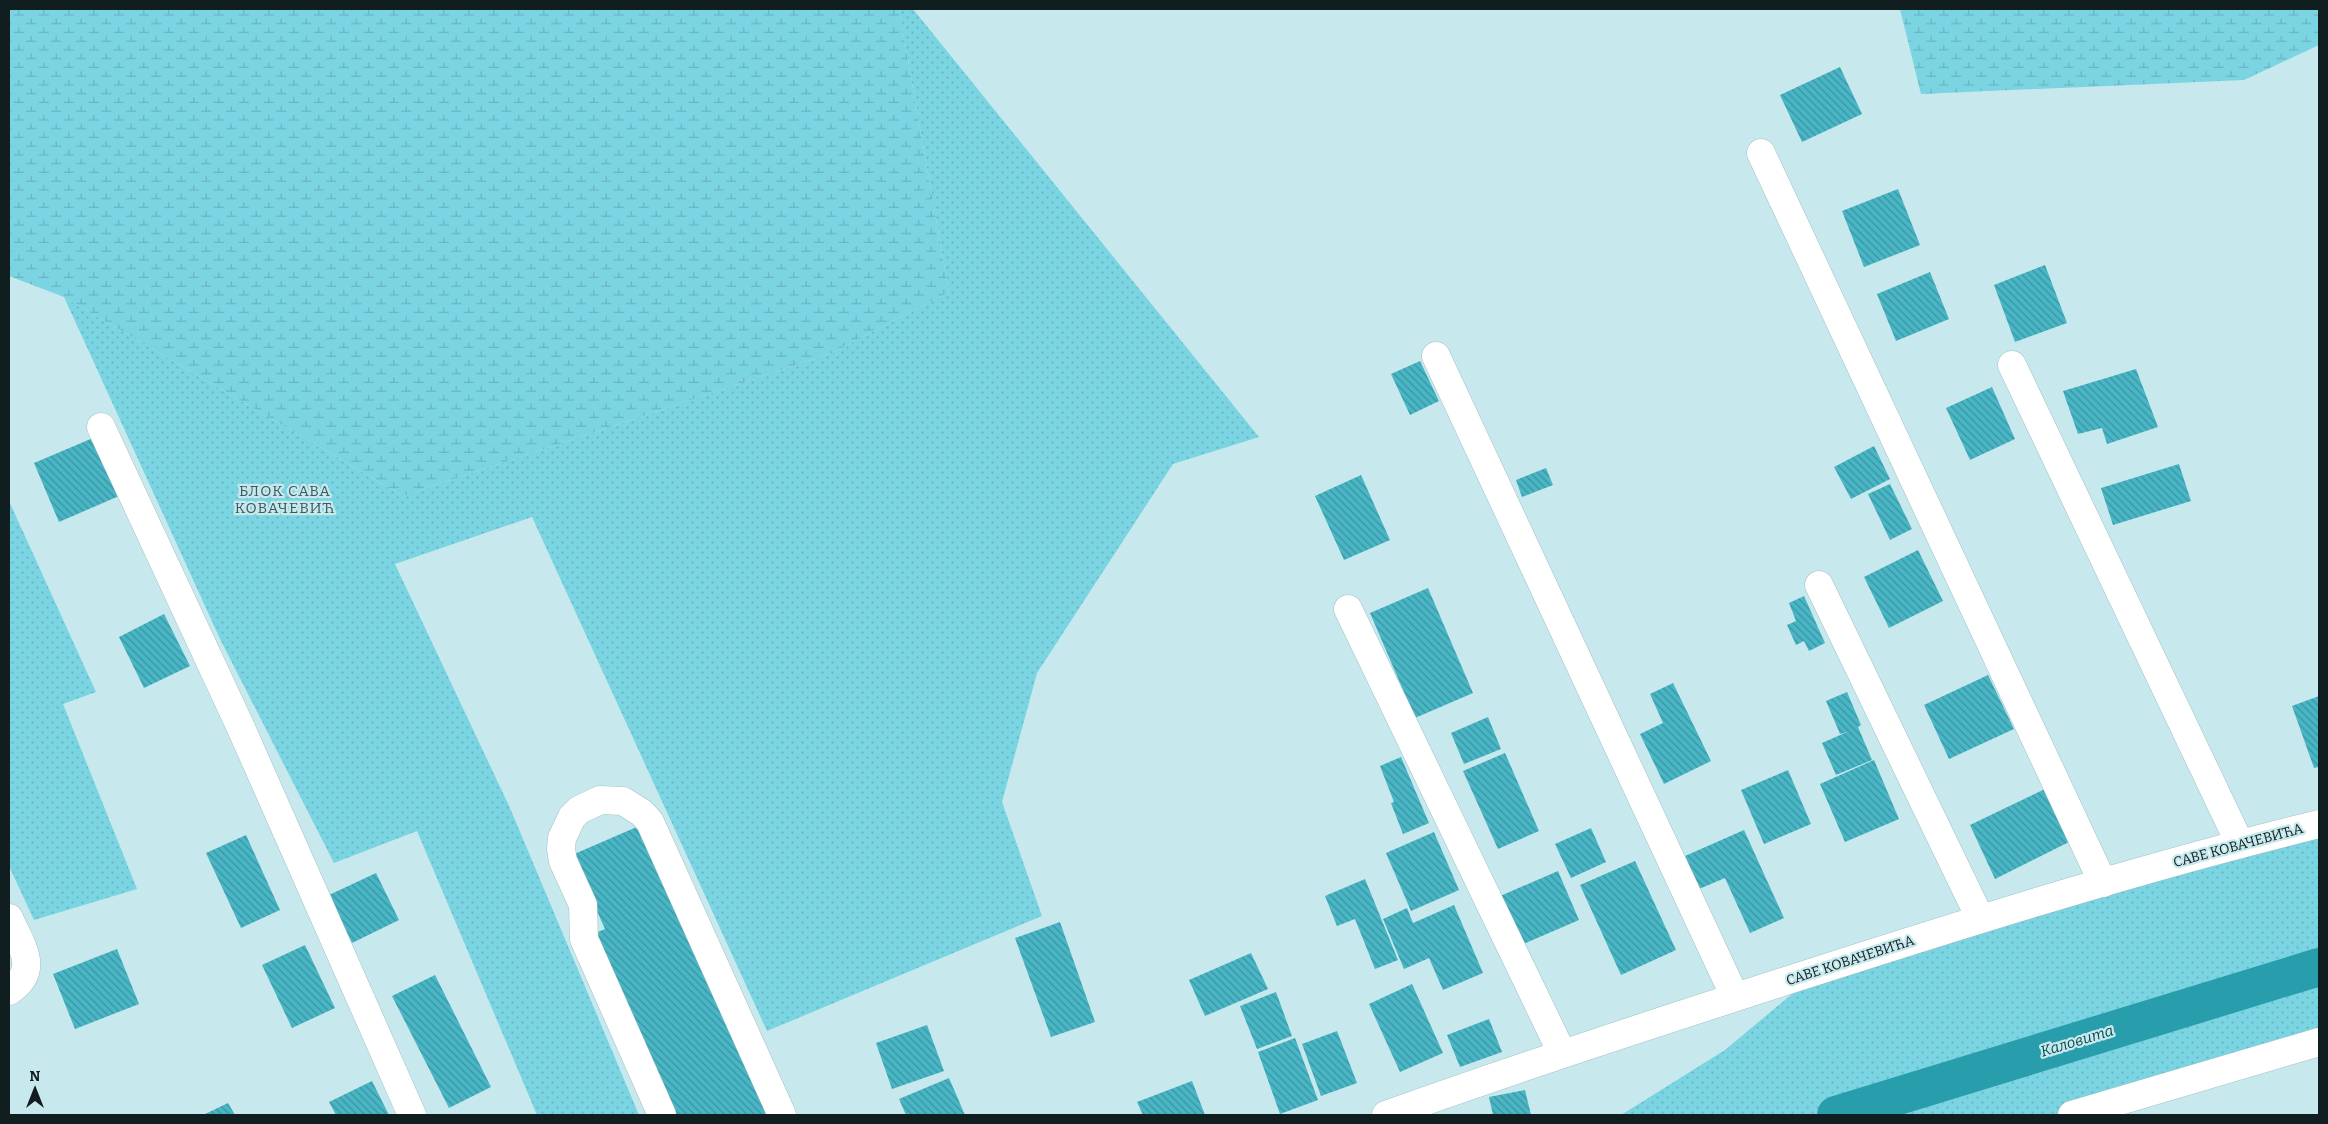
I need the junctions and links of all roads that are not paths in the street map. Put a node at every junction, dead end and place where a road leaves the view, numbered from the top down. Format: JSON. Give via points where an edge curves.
{"nodes":[{"id":1,"x":1761,"y":154,"type":"dead end"},
{"id":2,"x":1436,"y":356,"type":"dead end"},
{"id":3,"x":2012,"y":364,"type":"dead end"},
{"id":4,"x":101,"y":427,"type":"dead end"},
{"id":5,"x":1819,"y":585,"type":"dead end"},
{"id":6,"x":1348,"y":609,"type":"dead end"},
{"id":7,"x":2319,"y":824,"type":"edge"},
{"id":8,"x":2240,"y":844,"type":"junction"},
{"id":9,"x":2103,"y":883,"type":"junction"},
{"id":10,"x":9,"y":918,"type":"edge"},
{"id":11,"x":1980,"y":918,"type":"junction"},
{"id":12,"x":9,"y":991,"type":"edge"},
{"id":13,"x":1735,"y":997,"type":"junction"},
{"id":14,"x":2319,"y":1042,"type":"edge"},
{"id":15,"x":1562,"y":1053,"type":"junction"},
{"id":16,"x":412,"y":1115,"type":"edge"},
{"id":17,"x":662,"y":1115,"type":"edge"},
{"id":18,"x":782,"y":1115,"type":"edge"},
{"id":19,"x":1386,"y":1115,"type":"edge"},
{"id":20,"x":2072,"y":1115,"type":"edge"}],
"edges":[{"from":1,"to":9,"type":"street"},
{"from":2,"to":13,"type":"street"},
{"from":3,"to":8,"type":"street"},
{"from":4,"to":16,"type":"street","via":[[241,728]]},
{"from":5,"to":11,"type":"street"},
{"from":6,"to":15,"type":"street"},
{"from":7,"to":8,"type":"street","name":"САВЕ КОВАЧЕВИЋА"},
{"from":8,"to":9,"type":"street","name":"САВЕ КОВАЧЕВИЋА"},
{"from":9,"to":11,"type":"street","name":"САВЕ КОВАЧЕВИЋА"},
{"from":10,"to":12,"type":"street","via":[[27,966],[20,984]]},
{"from":11,"to":13,"type":"street","name":"САВЕ КОВАЧЕВИЋА"},
{"from":13,"to":15,"type":"street","name":"САВЕ КОВАЧЕВИЋА"},
{"from":14,"to":20,"type":"street"},
{"from":15,"to":19,"type":"street","name":"САВЕ КОВАЧЕВИЋА"},
{"from":17,"to":18,"type":"street","via":[[584,939],[583,905],[562,855],[562,838],[572,817],[600,800],[628,804],[650,822]]}]}
